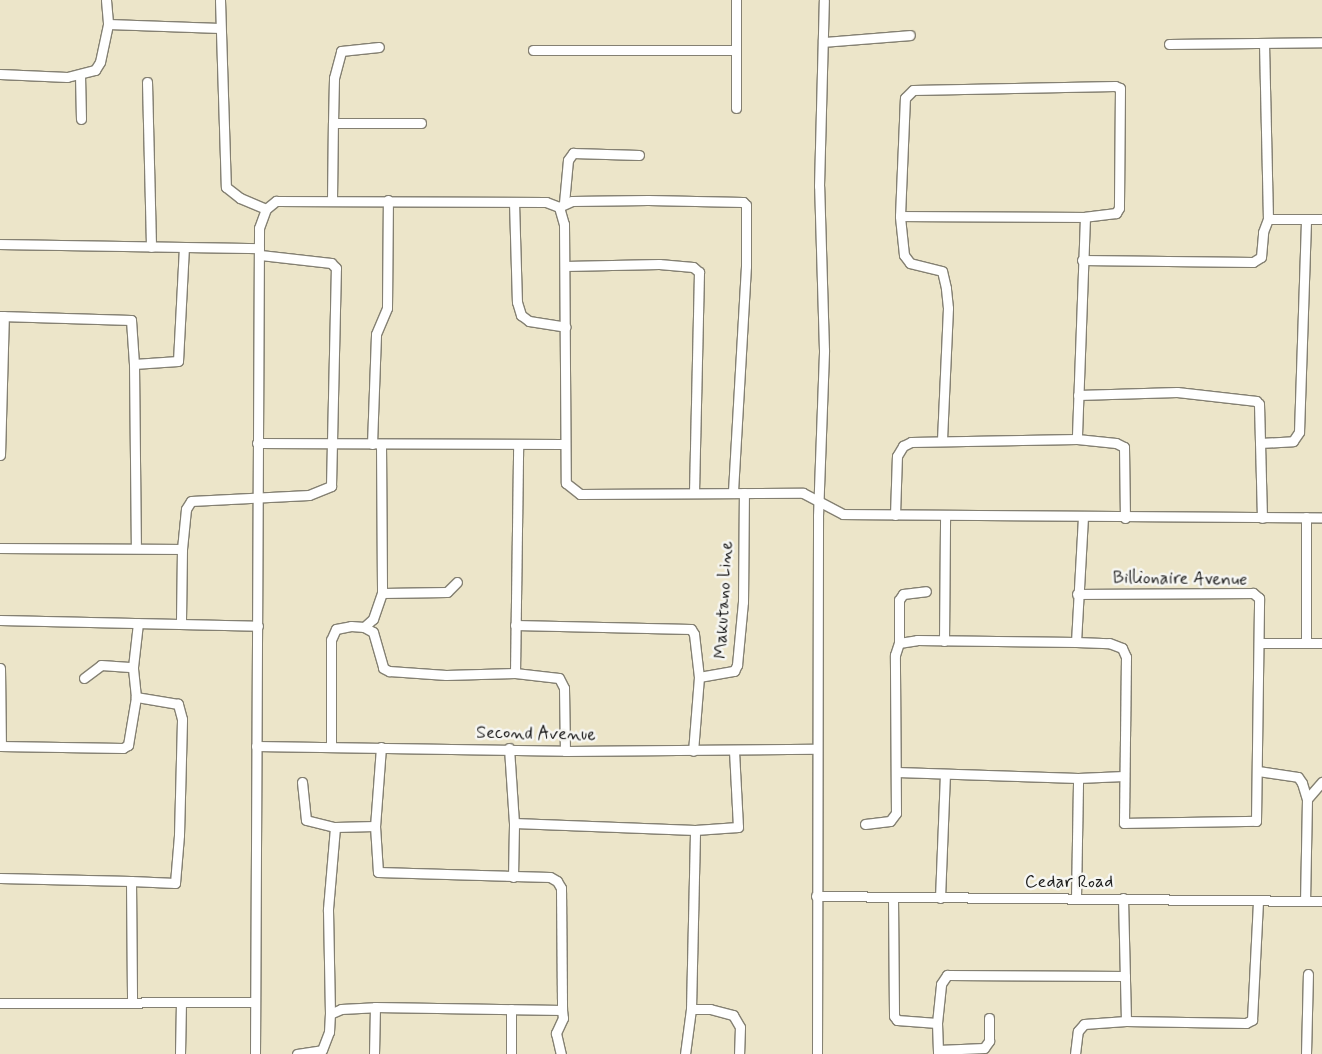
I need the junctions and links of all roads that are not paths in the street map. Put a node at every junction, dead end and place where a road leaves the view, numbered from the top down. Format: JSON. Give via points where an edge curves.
{"nodes":[{"id":1,"x":106,"y":0,"type":"edge"},
{"id":2,"x":220,"y":0,"type":"edge"},
{"id":3,"x":736,"y":0,"type":"edge"},
{"id":4,"x":824,"y":0,"type":"edge"},
{"id":5,"x":108,"y":24,"type":"junction"},
{"id":6,"x":220,"y":28,"type":"junction"},
{"id":7,"x":910,"y":36,"type":"dead end"},
{"id":8,"x":823,"y":42,"type":"junction"},
{"id":9,"x":1322,"y":42,"type":"edge"},
{"id":10,"x":1264,"y":43,"type":"junction"},
{"id":11,"x":1168,"y":44,"type":"dead end"},
{"id":12,"x":379,"y":46,"type":"dead end"},
{"id":13,"x":533,"y":50,"type":"dead end"},
{"id":14,"x":736,"y":50,"type":"junction"},
{"id":15,"x":0,"y":74,"type":"edge"},
{"id":16,"x":80,"y":75,"type":"junction"},
{"id":17,"x":147,"y":82,"type":"dead end"},
{"id":18,"x":736,"y":108,"type":"dead end"},
{"id":19,"x":80,"y":119,"type":"dead end"},
{"id":20,"x":333,"y":123,"type":"junction"},
{"id":21,"x":421,"y":123,"type":"dead end"},
{"id":22,"x":639,"y":156,"type":"dead end"},
{"id":23,"x":332,"y":200,"type":"junction"},
{"id":24,"x":388,"y":200,"type":"junction"},
{"id":25,"x":514,"y":202,"type":"junction"},
{"id":26,"x":562,"y":205,"type":"junction"},
{"id":27,"x":266,"y":209,"type":"junction"},
{"id":28,"x":900,"y":216,"type":"junction"},
{"id":29,"x":1085,"y":217,"type":"junction"},
{"id":30,"x":1268,"y":219,"type":"junction"},
{"id":31,"x":1306,"y":219,"type":"junction"},
{"id":32,"x":1322,"y":219,"type":"edge"},
{"id":33,"x":0,"y":244,"type":"edge"},
{"id":34,"x":151,"y":247,"type":"junction"},
{"id":35,"x":184,"y":248,"type":"junction"},
{"id":36,"x":260,"y":252,"type":"junction"},
{"id":37,"x":1082,"y":260,"type":"junction"},
{"id":38,"x":565,"y":266,"type":"junction"},
{"id":39,"x":2,"y":316,"type":"edge"},
{"id":40,"x":566,"y":327,"type":"junction"},
{"id":41,"x":134,"y":364,"type":"junction"},
{"id":42,"x":1078,"y":395,"type":"junction"},
{"id":43,"x":1078,"y":439,"type":"junction"},
{"id":44,"x":942,"y":440,"type":"junction"},
{"id":45,"x":257,"y":443,"type":"junction"},
{"id":46,"x":331,"y":443,"type":"junction"},
{"id":47,"x":1260,"y":443,"type":"junction"},
{"id":48,"x":376,"y":444,"type":"junction"},
{"id":49,"x":518,"y":444,"type":"junction"},
{"id":50,"x":564,"y":444,"type":"junction"},
{"id":51,"x":0,"y":455,"type":"edge"},
{"id":52,"x":694,"y":492,"type":"junction"},
{"id":53,"x":744,"y":492,"type":"junction"},
{"id":54,"x":733,"y":493,"type":"junction"},
{"id":55,"x":258,"y":499,"type":"junction"},
{"id":56,"x":820,"y":502,"type":"junction"},
{"id":57,"x":895,"y":515,"type":"junction"},
{"id":58,"x":945,"y":515,"type":"junction"},
{"id":59,"x":1306,"y":517,"type":"junction"},
{"id":60,"x":1322,"y":517,"type":"edge"},
{"id":61,"x":1083,"y":518,"type":"junction"},
{"id":62,"x":1125,"y":518,"type":"junction"},
{"id":63,"x":1262,"y":518,"type":"junction"},
{"id":64,"x":0,"y":548,"type":"edge"},
{"id":65,"x":136,"y":548,"type":"junction"},
{"id":66,"x":182,"y":549,"type":"junction"},
{"id":67,"x":458,"y":582,"type":"dead end"},
{"id":68,"x":926,"y":591,"type":"dead end"},
{"id":69,"x":382,"y":593,"type":"junction"},
{"id":70,"x":1077,"y":594,"type":"junction"},
{"id":71,"x":0,"y":620,"type":"edge"},
{"id":72,"x":181,"y":622,"type":"junction"},
{"id":73,"x":138,"y":623,"type":"junction"},
{"id":74,"x":515,"y":625,"type":"junction"},
{"id":75,"x":258,"y":626,"type":"junction"},
{"id":76,"x":364,"y":627,"type":"junction"},
{"id":77,"x":944,"y":641,"type":"junction"},
{"id":78,"x":1076,"y":642,"type":"junction"},
{"id":79,"x":1306,"y":642,"type":"junction"},
{"id":80,"x":1259,"y":643,"type":"junction"},
{"id":81,"x":1322,"y":643,"type":"edge"},
{"id":82,"x":899,"y":644,"type":"junction"},
{"id":83,"x":133,"y":667,"type":"junction"},
{"id":84,"x":0,"y":668,"type":"edge"},
{"id":85,"x":516,"y":673,"type":"junction"},
{"id":86,"x":698,"y":677,"type":"junction"},
{"id":87,"x":84,"y":678,"type":"dead end"},
{"id":88,"x":136,"y":697,"type":"junction"},
{"id":89,"x":0,"y":746,"type":"edge"},
{"id":90,"x":256,"y":746,"type":"junction"},
{"id":91,"x":331,"y":746,"type":"junction"},
{"id":92,"x":381,"y":747,"type":"junction"},
{"id":93,"x":509,"y":748,"type":"junction"},
{"id":94,"x":817,"y":749,"type":"junction"},
{"id":95,"x":734,"y":750,"type":"junction"},
{"id":96,"x":565,"y":751,"type":"junction"},
{"id":97,"x":693,"y":751,"type":"junction"},
{"id":98,"x":1258,"y":771,"type":"junction"},
{"id":99,"x":897,"y":772,"type":"junction"},
{"id":100,"x":945,"y":775,"type":"junction"},
{"id":101,"x":1124,"y":776,"type":"junction"},
{"id":102,"x":1078,"y":778,"type":"junction"},
{"id":103,"x":302,"y":782,"type":"dead end"},
{"id":104,"x":1322,"y":782,"type":"edge"},
{"id":105,"x":1306,"y":799,"type":"junction"},
{"id":106,"x":514,"y":823,"type":"junction"},
{"id":107,"x":865,"y":824,"type":"dead end"},
{"id":108,"x":375,"y":826,"type":"junction"},
{"id":109,"x":335,"y":827,"type":"junction"},
{"id":110,"x":695,"y":830,"type":"junction"},
{"id":111,"x":513,"y":877,"type":"junction"},
{"id":112,"x":0,"y":878,"type":"edge"},
{"id":113,"x":131,"y":881,"type":"junction"},
{"id":114,"x":816,"y":896,"type":"junction"},
{"id":115,"x":893,"y":898,"type":"junction"},
{"id":116,"x":940,"y":898,"type":"junction"},
{"id":117,"x":1076,"y":898,"type":"junction"},
{"id":118,"x":1123,"y":898,"type":"junction"},
{"id":119,"x":1258,"y":901,"type":"junction"},
{"id":120,"x":1305,"y":901,"type":"junction"},
{"id":121,"x":1322,"y":901,"type":"edge"},
{"id":122,"x":1308,"y":974,"type":"dead end"},
{"id":123,"x":1124,"y":976,"type":"junction"},
{"id":124,"x":132,"y":1002,"type":"junction"},
{"id":125,"x":254,"y":1002,"type":"junction"},
{"id":126,"x":0,"y":1003,"type":"edge"},
{"id":127,"x":181,"y":1003,"type":"junction"},
{"id":128,"x":375,"y":1007,"type":"junction"},
{"id":129,"x":511,"y":1009,"type":"junction"},
{"id":130,"x":691,"y":1009,"type":"junction"},
{"id":131,"x":562,"y":1010,"type":"junction"},
{"id":132,"x":330,"y":1014,"type":"junction"},
{"id":133,"x":989,"y":1018,"type":"dead end"},
{"id":134,"x":1126,"y":1021,"type":"junction"},
{"id":135,"x":937,"y":1023,"type":"junction"},
{"id":136,"x":938,"y":1052,"type":"edge"},
{"id":137,"x":180,"y":1054,"type":"edge"},
{"id":138,"x":255,"y":1054,"type":"edge"},
{"id":139,"x":297,"y":1054,"type":"edge"},
{"id":140,"x":374,"y":1054,"type":"edge"},
{"id":141,"x":511,"y":1054,"type":"edge"},
{"id":142,"x":561,"y":1054,"type":"edge"},
{"id":143,"x":685,"y":1054,"type":"edge"},
{"id":144,"x":739,"y":1054,"type":"edge"},
{"id":145,"x":817,"y":1054,"type":"edge"},
{"id":146,"x":1075,"y":1054,"type":"edge"},
{"id":147,"x":1306,"y":1054,"type":"edge"}],
"edges":[{"from":1,"to":5,"type":"street"},
{"from":2,"to":6,"type":"street"},
{"from":3,"to":14,"type":"street"},
{"from":4,"to":8,"type":"street"},
{"from":5,"to":6,"type":"street"},
{"from":5,"to":16,"type":"street","via":[[100,62],[95,70]]},
{"from":6,"to":27,"type":"street","via":[[226,187],[240,198]]},
{"from":7,"to":8,"type":"street"},
{"from":8,"to":56,"type":"street","via":[[819,186],[824,298]]},
{"from":9,"to":10,"type":"street"},
{"from":10,"to":11,"type":"street"},
{"from":10,"to":30,"type":"street"},
{"from":12,"to":20,"type":"street","via":[[341,51],[334,78]]},
{"from":13,"to":14,"type":"street"},
{"from":14,"to":18,"type":"street"},
{"from":15,"to":16,"type":"street"},
{"from":16,"to":19,"type":"street"},
{"from":17,"to":34,"type":"street"},
{"from":20,"to":21,"type":"street"},
{"from":20,"to":23,"type":"street"},
{"from":22,"to":26,"type":"street","via":[[573,153],[568,160]]},
{"from":23,"to":24,"type":"street"},
{"from":23,"to":27,"type":"street","via":[[276,201]]},
{"from":24,"to":25,"type":"street"},
{"from":24,"to":48,"type":"street","via":[[386,308],[376,334]]},
{"from":25,"to":26,"type":"street"},
{"from":25,"to":40,"type":"street","via":[[517,302],[521,315],[529,321]]},
{"from":26,"to":38,"type":"street"},
{"from":26,"to":54,"type":"street","via":[[648,200],[743,202],[746,205],[746,266]]},
{"from":27,"to":36,"type":"street","via":[[258,228]]},
{"from":28,"to":29,"type":"street"},
{"from":28,"to":29,"type":"street","via":[[905,98],[913,90],[1116,86],[1120,88],[1118,211]]},
{"from":28,"to":44,"type":"street","via":[[906,260],[938,268],[944,273],[948,308]]},
{"from":29,"to":37,"type":"street"},
{"from":30,"to":31,"type":"street"},
{"from":30,"to":37,"type":"street","via":[[1262,232],[1261,257],[1253,262]]},
{"from":31,"to":32,"type":"street"},
{"from":31,"to":47,"type":"street","via":[[1300,432],[1293,441]]},
{"from":33,"to":34,"type":"street"},
{"from":34,"to":35,"type":"street"},
{"from":35,"to":36,"type":"street"},
{"from":35,"to":41,"type":"street","via":[[178,361]]},
{"from":36,"to":45,"type":"street"},
{"from":36,"to":46,"type":"street","via":[[335,266]]},
{"from":37,"to":42,"type":"street"},
{"from":38,"to":40,"type":"street"},
{"from":38,"to":52,"type":"street","via":[[659,264],[693,267],[699,272]]},
{"from":39,"to":41,"type":"street","via":[[129,319],[132,322]]},
{"from":39,"to":51,"type":"street"},
{"from":40,"to":50,"type":"street"},
{"from":41,"to":65,"type":"street"},
{"from":42,"to":43,"type":"street"},
{"from":42,"to":47,"type":"street","via":[[1177,392],[1249,398],[1259,404]]},
{"from":43,"to":44,"type":"street"},
{"from":43,"to":62,"type":"street","via":[[1116,443],[1124,447]]},
{"from":44,"to":57,"type":"street","via":[[911,442],[900,449]]},
{"from":45,"to":46,"type":"street"},
{"from":45,"to":55,"type":"street"},
{"from":46,"to":48,"type":"street"},
{"from":46,"to":55,"type":"street","via":[[332,478],[327,490],[310,495]]},
{"from":47,"to":63,"type":"street"},
{"from":48,"to":49,"type":"street"},
{"from":48,"to":69,"type":"street"},
{"from":49,"to":50,"type":"street"},
{"from":49,"to":74,"type":"street"},
{"from":50,"to":52,"type":"street","via":[[566,483],[580,494]]},
{"from":52,"to":54,"type":"street"},
{"from":53,"to":54,"type":"street"},
{"from":53,"to":56,"type":"street","via":[[804,493]]},
{"from":53,"to":86,"type":"street","name":"Makutano Line","via":[[743,602],[737,665],[734,671]]},
{"from":55,"to":66,"type":"street","via":[[191,502],[186,509]]},
{"from":55,"to":75,"type":"street"},
{"from":56,"to":57,"type":"street","via":[[842,514]]},
{"from":56,"to":94,"type":"street"},
{"from":57,"to":58,"type":"street"},
{"from":58,"to":61,"type":"street"},
{"from":58,"to":77,"type":"street"},
{"from":59,"to":60,"type":"street"},
{"from":59,"to":63,"type":"street"},
{"from":59,"to":79,"type":"street"},
{"from":61,"to":62,"type":"street"},
{"from":61,"to":70,"type":"street"},
{"from":62,"to":63,"type":"street"},
{"from":64,"to":65,"type":"street"},
{"from":65,"to":66,"type":"street"},
{"from":66,"to":72,"type":"street"},
{"from":67,"to":69,"type":"street","via":[[447,592]]},
{"from":68,"to":82,"type":"street","via":[[903,594],[899,600]]},
{"from":69,"to":76,"type":"street","via":[[373,619]]},
{"from":70,"to":78,"type":"street"},
{"from":70,"to":80,"type":"street","name":"Billionaire Avenue","via":[[1253,593],[1260,604]]},
{"from":71,"to":73,"type":"street"},
{"from":72,"to":73,"type":"street"},
{"from":72,"to":75,"type":"street"},
{"from":73,"to":83,"type":"street"},
{"from":74,"to":85,"type":"street"},
{"from":74,"to":86,"type":"street","via":[[691,629]]},
{"from":75,"to":90,"type":"street"},
{"from":76,"to":85,"type":"street","via":[[373,632],[383,668],[389,672],[446,675]]},
{"from":76,"to":91,"type":"street","via":[[342,627],[336,630],[331,640]]},
{"from":77,"to":78,"type":"street"},
{"from":77,"to":82,"type":"street"},
{"from":78,"to":101,"type":"street","via":[[1109,643],[1125,652]]},
{"from":79,"to":80,"type":"street"},
{"from":79,"to":81,"type":"street"},
{"from":80,"to":98,"type":"street","name":"Billionaire Avenue"},
{"from":82,"to":99,"type":"street","via":[[895,655]]},
{"from":83,"to":87,"type":"street","via":[[101,665]]},
{"from":83,"to":88,"type":"street"},
{"from":84,"to":89,"type":"street"},
{"from":85,"to":96,"type":"street","via":[[555,676],[562,681]]},
{"from":86,"to":97,"type":"street"},
{"from":88,"to":89,"type":"street","via":[[130,739],[123,748]]},
{"from":88,"to":113,"type":"street","via":[[174,702],[180,711],[179,835],[175,883]]},
{"from":90,"to":91,"type":"street","name":"Second Avenue"},
{"from":90,"to":125,"type":"street"},
{"from":91,"to":92,"type":"street","name":"Second Avenue"},
{"from":92,"to":93,"type":"street","name":"Second Avenue"},
{"from":92,"to":108,"type":"street"},
{"from":93,"to":96,"type":"street","name":"Second Avenue"},
{"from":93,"to":106,"type":"street"},
{"from":94,"to":95,"type":"street","name":"Second Avenue"},
{"from":94,"to":114,"type":"street"},
{"from":95,"to":97,"type":"street","name":"Second Avenue"},
{"from":95,"to":110,"type":"street","via":[[738,827]]},
{"from":96,"to":97,"type":"street","name":"Second Avenue"},
{"from":98,"to":101,"type":"street","name":"Billionaire Avenue","via":[[1258,814],[1252,823],[1127,824],[1123,820]]},
{"from":98,"to":105,"type":"street","via":[[1298,777]]},
{"from":99,"to":100,"type":"street"},
{"from":99,"to":107,"type":"street","via":[[894,818]]},
{"from":100,"to":102,"type":"street"},
{"from":100,"to":116,"type":"street"},
{"from":101,"to":102,"type":"street"},
{"from":102,"to":117,"type":"street"},
{"from":103,"to":109,"type":"street","via":[[304,818]]},
{"from":104,"to":105,"type":"street"},
{"from":105,"to":120,"type":"street"},
{"from":106,"to":110,"type":"street"},
{"from":106,"to":111,"type":"street"},
{"from":108,"to":109,"type":"street"},
{"from":108,"to":111,"type":"street","via":[[376,869],[381,874]]},
{"from":109,"to":132,"type":"street","via":[[328,909]]},
{"from":110,"to":130,"type":"street"},
{"from":111,"to":131,"type":"street","via":[[550,877],[561,888]]},
{"from":112,"to":113,"type":"street"},
{"from":113,"to":124,"type":"street"},
{"from":114,"to":115,"type":"street","name":"Cedar Road"},
{"from":114,"to":145,"type":"street"},
{"from":115,"to":116,"type":"street","name":"Cedar Road"},
{"from":115,"to":135,"type":"street","via":[[894,1016],[897,1020]]},
{"from":116,"to":117,"type":"street","name":"Cedar Road"},
{"from":117,"to":118,"type":"street","name":"Cedar Road"},
{"from":118,"to":119,"type":"street","name":"Cedar Road"},
{"from":118,"to":123,"type":"street"},
{"from":119,"to":120,"type":"street","name":"Cedar Road"},
{"from":119,"to":134,"type":"street","via":[[1252,1020],[1246,1023]]},
{"from":120,"to":121,"type":"street","name":"Cedar Road"},
{"from":122,"to":147,"type":"street"},
{"from":123,"to":134,"type":"street"},
{"from":123,"to":135,"type":"street","via":[[947,975],[941,984]]},
{"from":124,"to":126,"type":"street"},
{"from":124,"to":127,"type":"street"},
{"from":125,"to":127,"type":"street"},
{"from":125,"to":138,"type":"street"},
{"from":127,"to":137,"type":"street"},
{"from":128,"to":129,"type":"street"},
{"from":128,"to":132,"type":"street","via":[[341,1009]]},
{"from":128,"to":140,"type":"street"},
{"from":129,"to":131,"type":"street"},
{"from":129,"to":141,"type":"street"},
{"from":130,"to":143,"type":"street"},
{"from":130,"to":144,"type":"street","via":[[710,1009],[733,1015],[740,1028]]},
{"from":131,"to":142,"type":"street","via":[[563,1018],[556,1033]]},
{"from":132,"to":139,"type":"street","via":[[329,1032],[322,1050]]},
{"from":133,"to":136,"type":"street","via":[[989,1041],[984,1048]]},
{"from":134,"to":146,"type":"street","via":[[1080,1026]]},
{"from":135,"to":136,"type":"street"}]}
